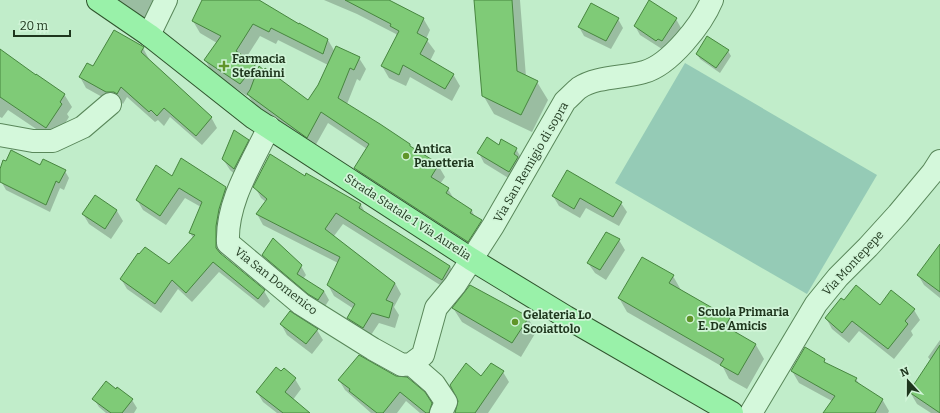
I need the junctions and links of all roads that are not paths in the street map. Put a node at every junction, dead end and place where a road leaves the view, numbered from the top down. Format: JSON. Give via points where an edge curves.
{"nodes":[{"id":1,"x":98,"y":0,"type":"edge"},
{"id":2,"x":166,"y":0,"type":"edge"},
{"id":3,"x":712,"y":0,"type":"edge"},
{"id":4,"x":149,"y":35,"type":"junction"},
{"id":5,"x":110,"y":104,"type":"dead end"},
{"id":6,"x":269,"y":127,"type":"junction"},
{"id":7,"x":0,"y":135,"type":"edge"},
{"id":8,"x":940,"y":161,"type":"edge"},
{"id":9,"x":471,"y":258,"type":"junction"},
{"id":10,"x":411,"y":364,"type":"junction"},
{"id":11,"x":441,"y":413,"type":"edge"},
{"id":12,"x":732,"y":413,"type":"edge"},
{"id":13,"x":751,"y":413,"type":"edge"}],
"edges":[{"from":1,"to":4,"type":"main road","name":"Strada Statale 1 Via Aurelia"},
{"from":2,"to":4,"type":"street"},
{"from":3,"to":9,"type":"street","name":"Via San Remigio di sopra","via":[[690,36],[662,63],[645,72],[602,79],[580,88],[566,101],[496,222]]},
{"from":4,"to":6,"type":"main road","name":"Strada Statale 1 Via Aurelia"},
{"from":5,"to":7,"type":"street","via":[[83,127],[53,141],[33,141]]},
{"from":6,"to":9,"type":"main road","name":"Strada Statale 1 Via Aurelia"},
{"from":6,"to":10,"type":"street","name":"Via San Domenico","via":[[241,184],[231,214],[228,243],[301,304],[402,366]]},
{"from":8,"to":13,"type":"street","name":"Via Montepepe","via":[[934,172],[898,214],[816,304]]},
{"from":9,"to":10,"type":"street","name":"Via San Remigio di sopra","via":[[436,308],[423,355]]},
{"from":9,"to":12,"type":"main road","name":"Strada Statale 1 Via Aurelia","via":[[566,318]]},
{"from":10,"to":11,"type":"street","via":[[434,384],[446,402]]}]}
